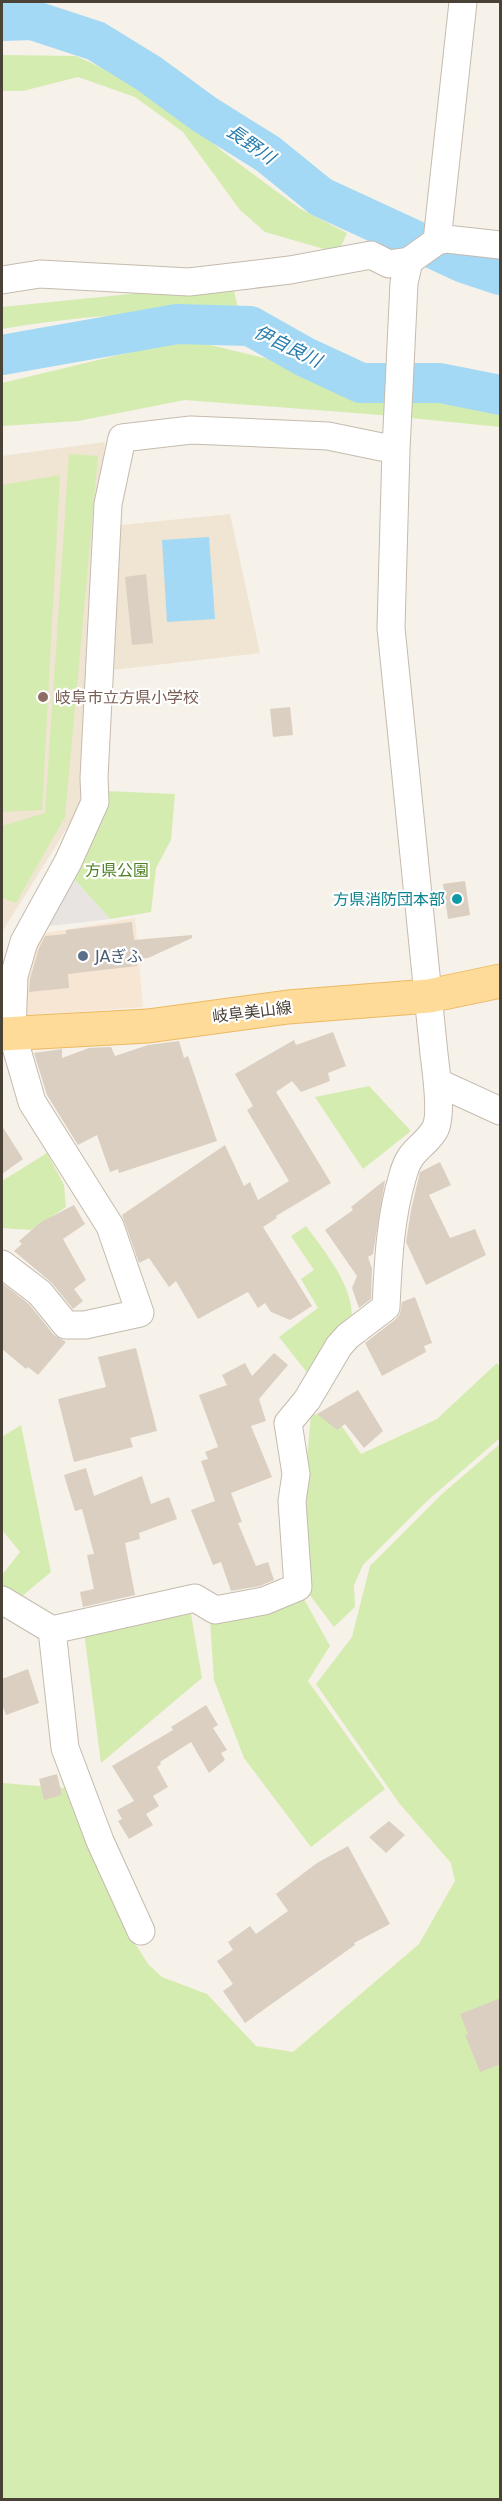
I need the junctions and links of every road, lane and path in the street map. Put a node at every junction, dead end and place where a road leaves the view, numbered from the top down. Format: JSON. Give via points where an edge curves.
{"nodes":[{"id":1,"x":462,"y":2,"type":"edge"},
{"id":2,"x":437,"y":241,"type":"junction"},
{"id":3,"x":501,"y":245,"type":"edge"},
{"id":4,"x":407,"y":272,"type":"junction"},
{"id":5,"x":2,"y":280,"type":"edge"},
{"id":6,"x":396,"y":445,"type":"junction"},
{"id":7,"x":501,"y":981,"type":"edge"},
{"id":8,"x":429,"y":996,"type":"junction"},
{"id":9,"x":7,"y":1034,"type":"edge"},
{"id":10,"x":439,"y":1083,"type":"junction"},
{"id":11,"x":501,"y":1111,"type":"edge"},
{"id":12,"x":2,"y":1264,"type":"edge"},
{"id":13,"x":2,"y":1600,"type":"edge"},
{"id":14,"x":52,"y":1630,"type":"junction"},
{"id":15,"x":141,"y":1931,"type":"dead end"}],
"edges":[{"from":1,"to":2,"type":"street"},
{"from":2,"to":3,"type":"street"},
{"from":2,"to":4,"type":"street"},
{"from":4,"to":5,"type":"street","via":[[372,255],[189,282],[40,274]]},
{"from":4,"to":6,"type":"street"},
{"from":6,"to":8,"type":"street","via":[[391,628]]},
{"from":6,"to":9,"type":"street","via":[[317,435],[191,430],[122,438],[108,504],[95,802],[68,862],[24,942],[14,976]]},
{"from":7,"to":8,"type":"main road","name":"岐阜美山線"},
{"from":8,"to":9,"type":"main road","name":"岐阜美山線","via":[[288,1007],[148,1026]]},
{"from":8,"to":10,"type":"street"},
{"from":9,"to":12,"type":"street","via":[[32,1101],[111,1226],[140,1313],[85,1325],[66,1325],[40,1293]]},
{"from":10,"to":11,"type":"street"},
{"from":10,"to":14,"type":"street","via":[[436,1129],[408,1158],[402,1178],[389,1254],[386,1307],[339,1346],[307,1400],[288,1423],[296,1474],[292,1501],[298,1587],[264,1601],[215,1610],[195,1598]]},
{"from":13,"to":14,"type":"street"},
{"from":14,"to":15,"type":"street","via":[[65,1748],[100,1841]]}]}
